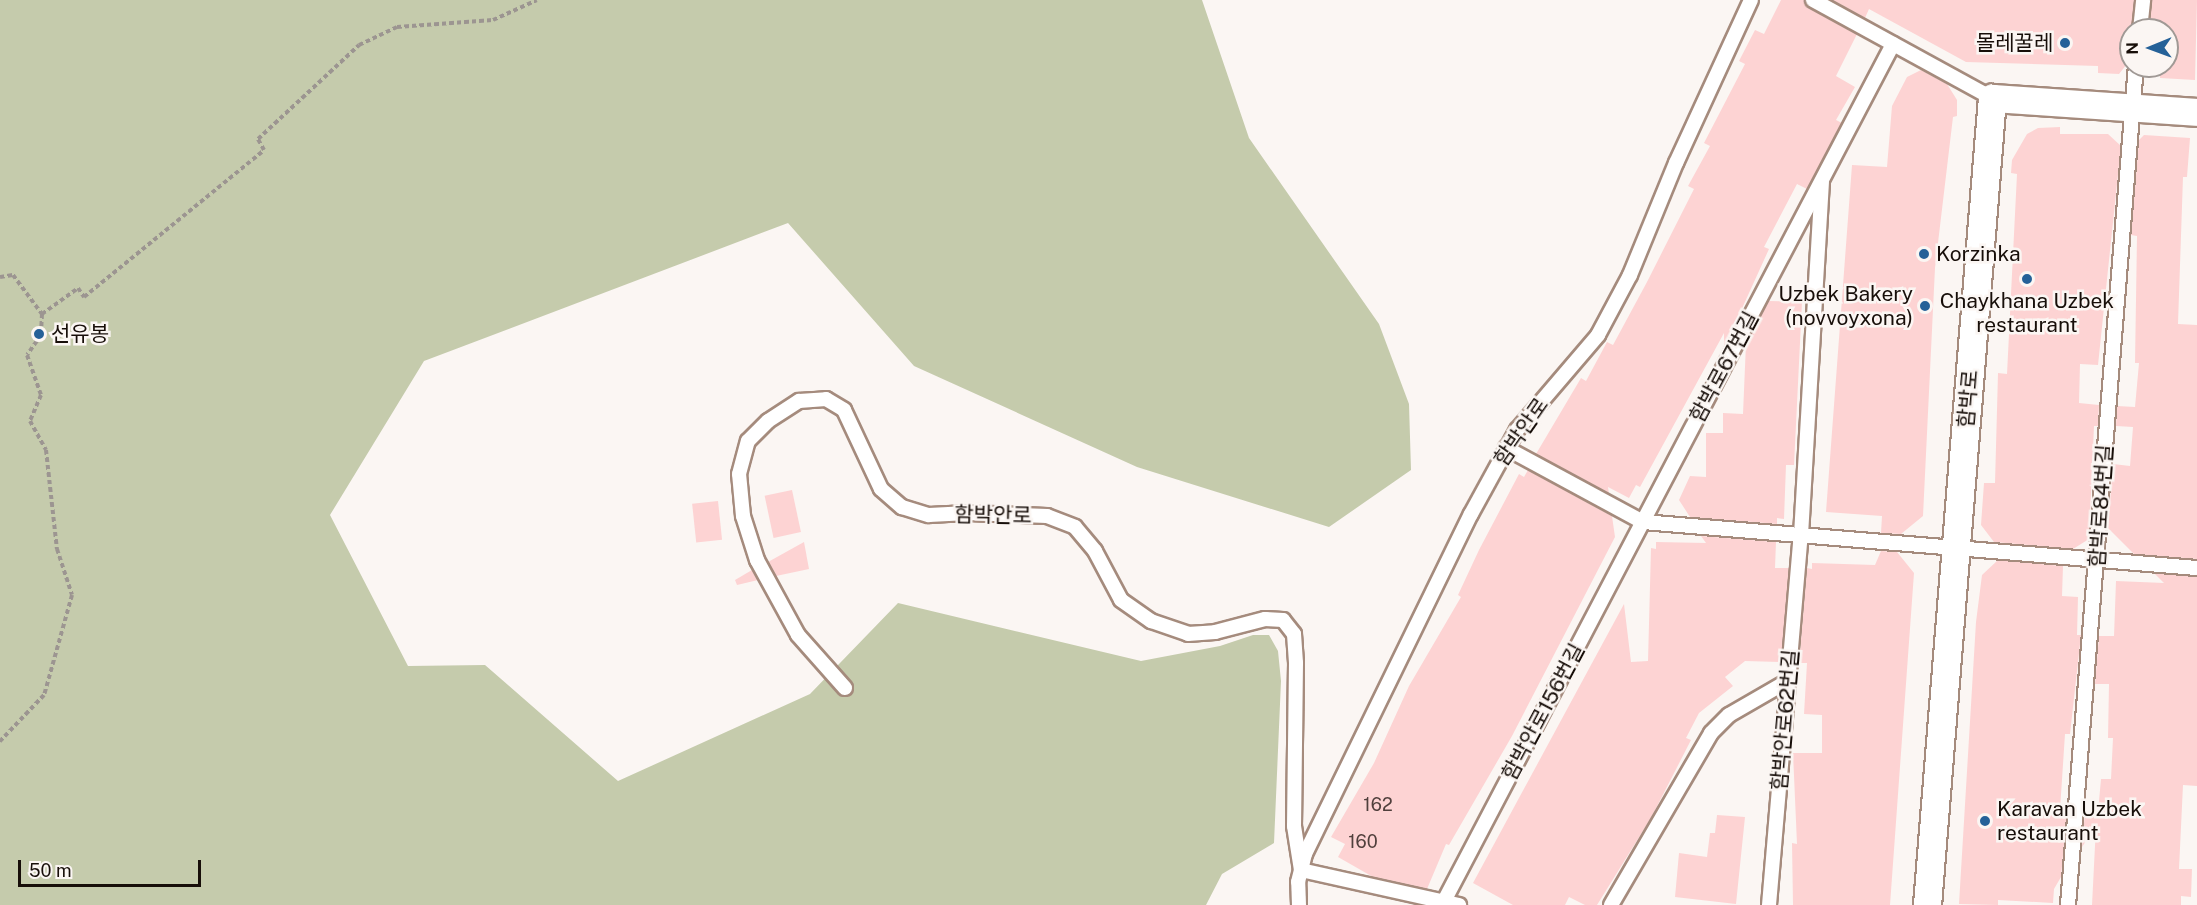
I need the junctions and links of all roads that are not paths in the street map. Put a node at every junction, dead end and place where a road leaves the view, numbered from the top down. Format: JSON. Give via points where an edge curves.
{"nodes":[{"id":1,"x":1751,"y":0,"type":"edge"},
{"id":2,"x":1813,"y":0,"type":"edge"},
{"id":3,"x":2143,"y":0,"type":"edge"},
{"id":4,"x":2141,"y":18,"type":"edge"},
{"id":5,"x":1893,"y":44,"type":"junction"},
{"id":6,"x":2135,"y":78,"type":"edge"},
{"id":7,"x":1992,"y":98,"type":"junction"},
{"id":8,"x":2132,"y":108,"type":"junction"},
{"id":9,"x":2197,"y":112,"type":"edge"},
{"id":10,"x":1823,"y":179,"type":"junction"},
{"id":11,"x":1506,"y":448,"type":"junction"},
{"id":12,"x":1643,"y":522,"type":"junction"},
{"id":13,"x":1801,"y":535,"type":"junction"},
{"id":14,"x":1956,"y":548,"type":"junction"},
{"id":15,"x":2097,"y":560,"type":"junction"},
{"id":16,"x":2197,"y":568,"type":"edge"},
{"id":17,"x":1788,"y":681,"type":"junction"},
{"id":18,"x":845,"y":688,"type":"dead end"},
{"id":19,"x":1301,"y":870,"type":"junction"},
{"id":20,"x":1442,"y":903,"type":"edge"},
{"id":21,"x":1299,"y":905,"type":"edge"},
{"id":22,"x":1459,"y":905,"type":"edge"},
{"id":23,"x":1611,"y":905,"type":"edge"},
{"id":24,"x":1768,"y":905,"type":"edge"},
{"id":25,"x":1927,"y":905,"type":"edge"},
{"id":26,"x":2068,"y":905,"type":"edge"}],
"edges":[{"from":1,"to":11,"type":"lane","name":"함박안로","via":[[1676,163],[1630,275],[1598,335]]},
{"from":2,"to":5,"type":"lane"},
{"from":3,"to":4,"type":"lane"},
{"from":5,"to":7,"type":"lane"},
{"from":5,"to":10,"type":"lane","name":"함박로67번길"},
{"from":6,"to":8,"type":"lane","name":"함박로84번길"},
{"from":7,"to":8,"type":"street"},
{"from":7,"to":14,"type":"street","name":"함박로"},
{"from":8,"to":9,"type":"street"},
{"from":8,"to":15,"type":"lane","name":"함박로84번길"},
{"from":10,"to":12,"type":"lane","name":"함박로67번길"},
{"from":10,"to":13,"type":"lane","name":"함박로67번길"},
{"from":11,"to":12,"type":"lane"},
{"from":11,"to":19,"type":"lane","name":"함박안로","via":[[1305,854]]},
{"from":12,"to":13,"type":"lane"},
{"from":12,"to":20,"type":"lane","name":"함박안로156번길"},
{"from":13,"to":14,"type":"lane"},
{"from":13,"to":17,"type":"lane","name":"함박안로62번길"},
{"from":14,"to":15,"type":"lane"},
{"from":14,"to":25,"type":"street","name":"함박로"},
{"from":15,"to":16,"type":"lane"},
{"from":15,"to":26,"type":"lane","name":"함박로84번길"},
{"from":17,"to":23,"type":"lane","via":[[1729,715],[1711,733]]},
{"from":17,"to":24,"type":"lane","name":"함박안로62번길"},
{"from":18,"to":19,"type":"lane","name":"함박안로","via":[[798,635],[757,560],[744,516],[739,474],[748,441],[768,421],[800,401],[826,399],[844,410],[881,489],[902,507],[929,515],[1047,516],[1075,526],[1095,551],[1121,600],[1151,621],[1188,634],[1215,632],[1265,619],[1283,620],[1294,634],[1294,826]]},
{"from":19,"to":20,"type":"lane"},
{"from":19,"to":21,"type":"lane","name":"함박안로"},
{"from":20,"to":22,"type":"lane"}]}
